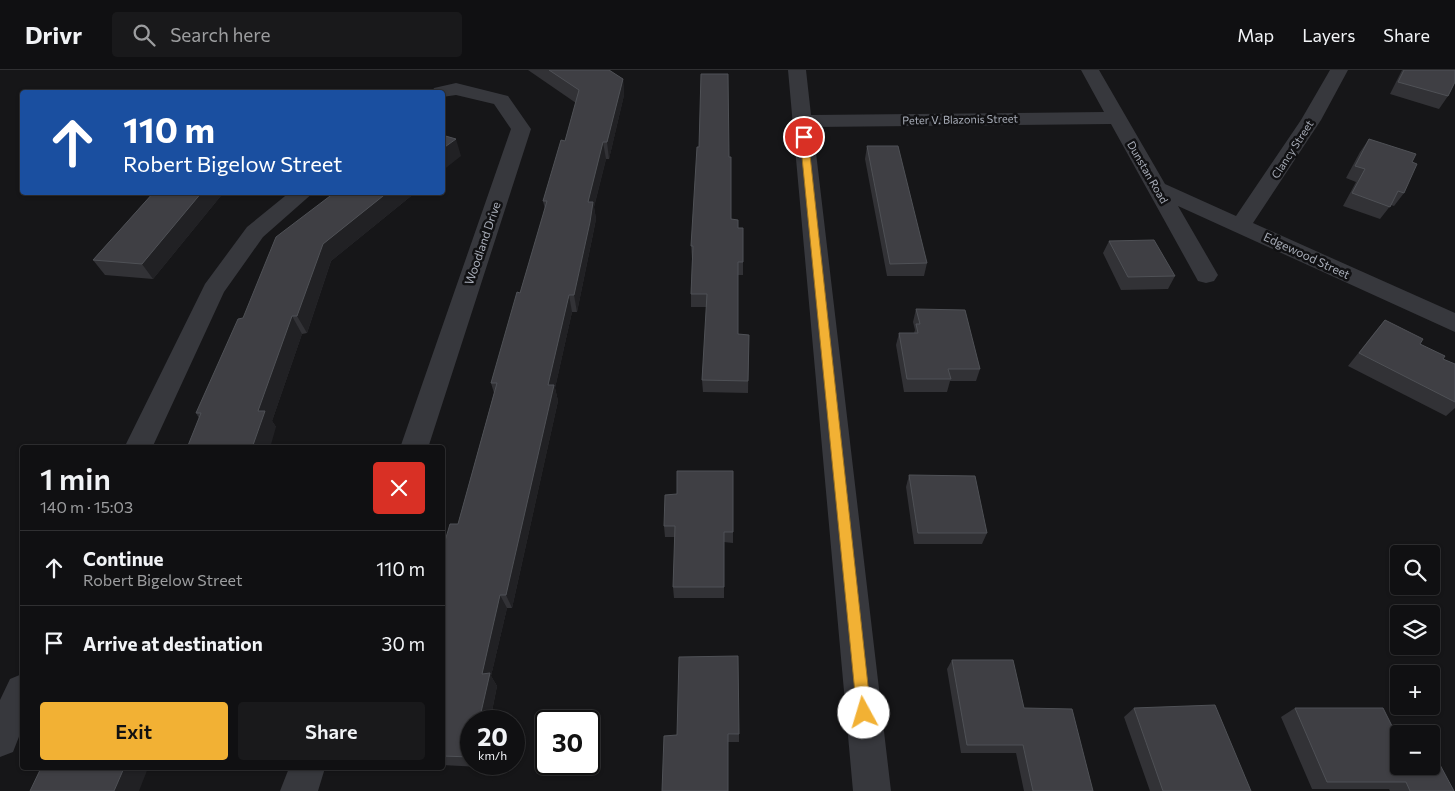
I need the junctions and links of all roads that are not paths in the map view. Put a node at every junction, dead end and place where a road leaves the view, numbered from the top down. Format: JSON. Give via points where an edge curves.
{"nodes":[{"id":1,"x":798,"y":70,"type":"edge"},
{"id":2,"x":1090,"y":70,"type":"edge"},
{"id":3,"x":1339,"y":70,"type":"edge"},
{"id":4,"x":465,"y":76,"type":"dead end"},
{"id":5,"x":445,"y":91,"type":"edge"},
{"id":6,"x":445,"y":92,"type":"edge"},
{"id":7,"x":1117,"y":118,"type":"junction"},
{"id":8,"x":802,"y":121,"type":"junction"},
{"id":9,"x":1158,"y":189,"type":"junction"},
{"id":10,"x":300,"y":195,"type":"edge"},
{"id":11,"x":1241,"y":225,"type":"junction"},
{"id":12,"x":1206,"y":275,"type":"dead end"},
{"id":13,"x":1455,"y":323,"type":"edge"},
{"id":14,"x":139,"y":445,"type":"edge"},
{"id":15,"x":415,"y":445,"type":"edge"},
{"id":16,"x":20,"y":695,"type":"edge"},
{"id":17,"x":0,"y":739,"type":"edge"},
{"id":18,"x":306,"y":770,"type":"edge"},
{"id":19,"x":300,"y":791,"type":"edge"},
{"id":20,"x":872,"y":791,"type":"edge"}],
"edges":[{"from":1,"to":8,"type":"street"},
{"from":2,"to":7,"type":"street","name":"Dunstan Road"},
{"from":3,"to":11,"type":"street","name":"Clancy Street","via":[[1311,120]]},
{"from":4,"to":5,"type":"street","name":"Woodland Drive"},
{"from":6,"to":15,"type":"street","name":"Woodland Drive","via":[[456,89],[501,100],[521,129]]},
{"from":7,"to":8,"type":"street","name":"Peter V. Blazonis Street"},
{"from":7,"to":9,"type":"street","name":"Dunstan Road"},
{"from":8,"to":20,"type":"street"},
{"from":9,"to":11,"type":"street","name":"Edgewood Street"},
{"from":9,"to":12,"type":"street","name":"Dunstan Road"},
{"from":10,"to":14,"type":"street","via":[[255,232],[213,290]]},
{"from":11,"to":13,"type":"street","name":"Edgewood Street"},
{"from":16,"to":17,"type":"street"},
{"from":18,"to":19,"type":"street"}]}
